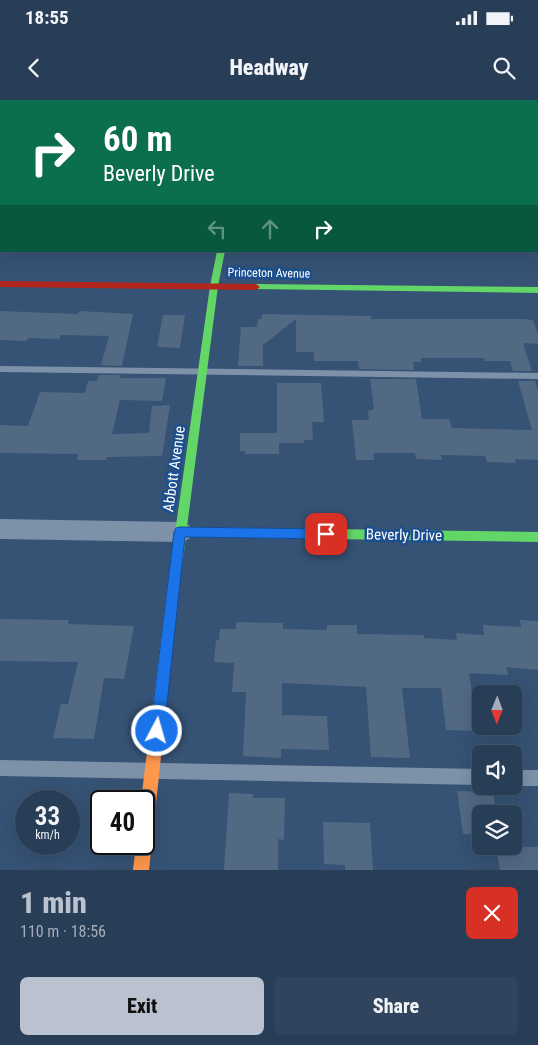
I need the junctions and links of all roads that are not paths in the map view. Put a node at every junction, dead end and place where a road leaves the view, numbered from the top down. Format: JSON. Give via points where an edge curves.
{"nodes":[{"id":1,"x":221,"y":252,"type":"edge"},
{"id":2,"x":0,"y":284,"type":"edge"},
{"id":3,"x":214,"y":286,"type":"junction"},
{"id":4,"x":538,"y":290,"type":"edge"},
{"id":5,"x":0,"y":369,"type":"edge"},
{"id":6,"x":203,"y":371,"type":"junction"},
{"id":7,"x":538,"y":376,"type":"edge"},
{"id":8,"x":0,"y":529,"type":"edge"},
{"id":9,"x":180,"y":532,"type":"junction"},
{"id":10,"x":538,"y":537,"type":"edge"},
{"id":11,"x":0,"y":768,"type":"edge"},
{"id":12,"x":152,"y":771,"type":"junction"},
{"id":13,"x":472,"y":777,"type":"edge"},
{"id":14,"x":522,"y":778,"type":"edge"},
{"id":15,"x":538,"y":778,"type":"edge"},
{"id":16,"x":141,"y":870,"type":"edge"}],
"edges":[{"from":1,"to":3,"type":"street","name":"Abbott Avenue"},
{"from":2,"to":3,"type":"street","name":"Princeton Avenue"},
{"from":3,"to":4,"type":"street","name":"Princeton Avenue"},
{"from":3,"to":6,"type":"street","name":"Abbott Avenue"},
{"from":5,"to":6,"type":"lane"},
{"from":6,"to":7,"type":"lane"},
{"from":6,"to":9,"type":"street","name":"Abbott Avenue"},
{"from":8,"to":9,"type":"street","name":"Beverly Drive"},
{"from":9,"to":10,"type":"street","name":"Beverly Drive"},
{"from":9,"to":12,"type":"street","name":"Abbott Avenue"},
{"from":11,"to":12,"type":"lane"},
{"from":12,"to":13,"type":"lane"},
{"from":12,"to":16,"type":"street","name":"Abbott Avenue"},
{"from":14,"to":15,"type":"lane"}]}
